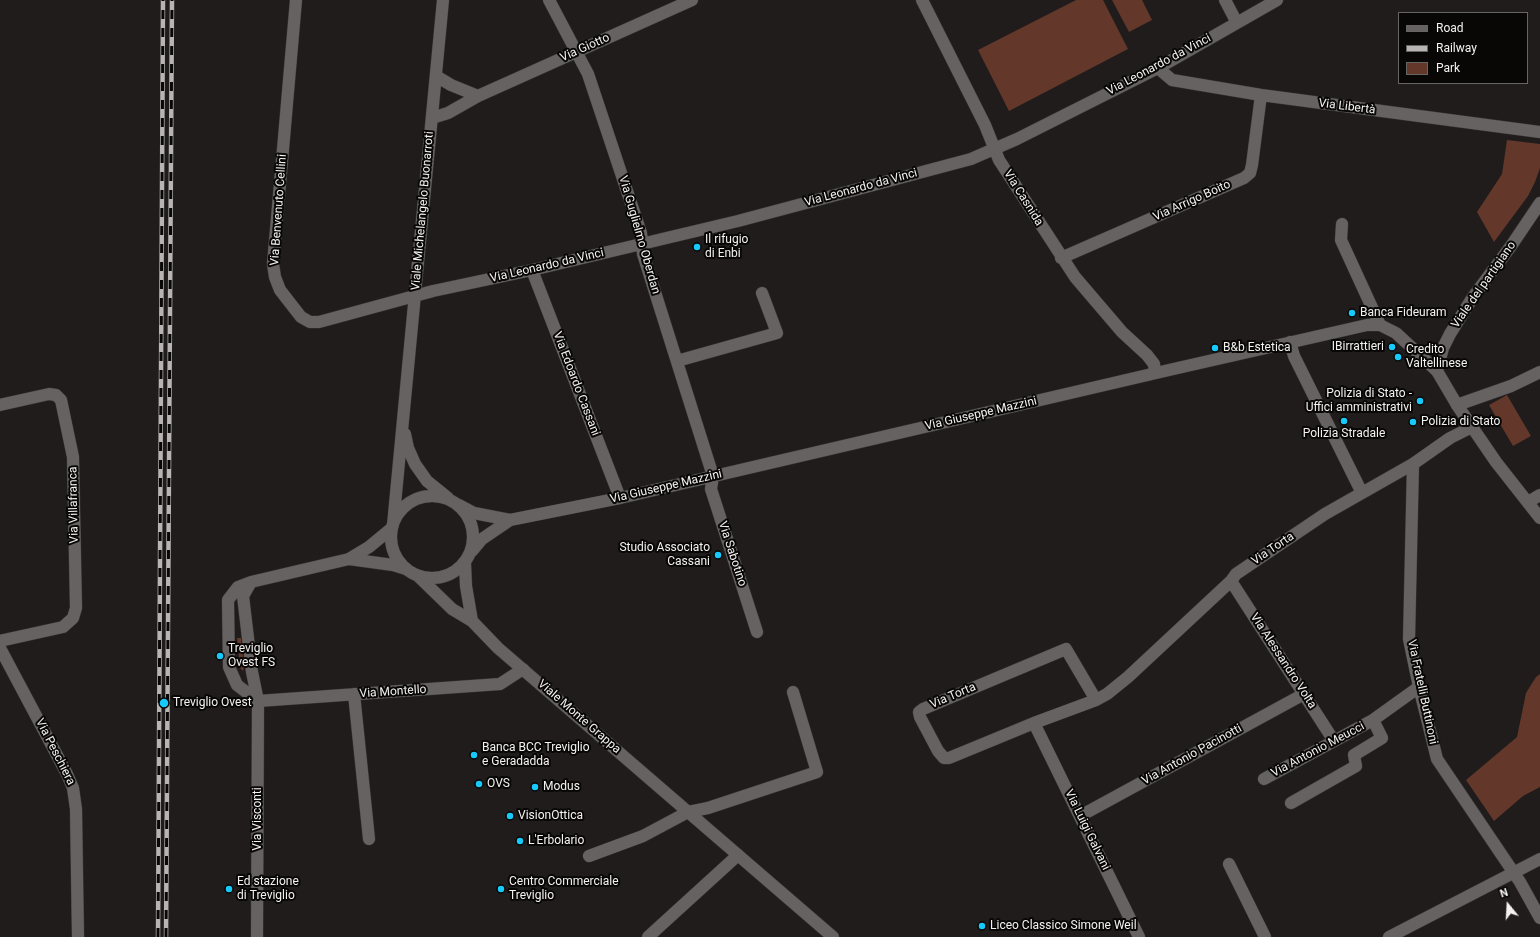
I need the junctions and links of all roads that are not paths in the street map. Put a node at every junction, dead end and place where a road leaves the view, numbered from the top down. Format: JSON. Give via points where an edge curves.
{"nodes":[{"id":1,"x":296,"y":0,"type":"edge"},
{"id":2,"x":444,"y":0,"type":"edge"},
{"id":3,"x":549,"y":0,"type":"edge"},
{"id":4,"x":692,"y":0,"type":"edge"},
{"id":5,"x":922,"y":0,"type":"edge"},
{"id":6,"x":1224,"y":0,"type":"edge"},
{"id":7,"x":1277,"y":0,"type":"edge"},
{"id":8,"x":1237,"y":23,"type":"junction"},
{"id":9,"x":577,"y":52,"type":"junction"},
{"id":10,"x":1158,"y":68,"type":"junction"},
{"id":11,"x":436,"y":76,"type":"junction"},
{"id":12,"x":1261,"y":95,"type":"junction"},
{"id":13,"x":478,"y":96,"type":"junction"},
{"id":14,"x":432,"y":118,"type":"junction"},
{"id":15,"x":1540,"y":132,"type":"edge"},
{"id":16,"x":995,"y":149,"type":"junction"},
{"id":17,"x":1540,"y":203,"type":"edge"},
{"id":18,"x":1342,"y":224,"type":"dead end"},
{"id":19,"x":642,"y":244,"type":"junction"},
{"id":20,"x":1061,"y":258,"type":"junction"},
{"id":21,"x":532,"y":270,"type":"junction"},
{"id":22,"x":762,"y":292,"type":"dead end"},
{"id":23,"x":415,"y":297,"type":"junction"},
{"id":24,"x":1380,"y":325,"type":"junction"},
{"id":25,"x":1290,"y":342,"type":"junction"},
{"id":26,"x":677,"y":361,"type":"junction"},
{"id":27,"x":1437,"y":371,"type":"junction"},
{"id":28,"x":1540,"y":372,"type":"edge"},
{"id":29,"x":1155,"y":373,"type":"junction"},
{"id":30,"x":0,"y":405,"type":"edge"},
{"id":31,"x":1457,"y":405,"type":"junction"},
{"id":32,"x":403,"y":423,"type":"junction"},
{"id":33,"x":1472,"y":427,"type":"junction"},
{"id":34,"x":1414,"y":464,"type":"junction"},
{"id":35,"x":713,"y":476,"type":"junction"},
{"id":36,"x":1362,"y":493,"type":"junction"},
{"id":37,"x":1540,"y":496,"type":"edge"},
{"id":38,"x":620,"y":498,"type":"junction"},
{"id":39,"x":454,"y":502,"type":"junction"},
{"id":40,"x":1528,"y":502,"type":"junction"},
{"id":41,"x":1540,"y":518,"type":"edge"},
{"id":42,"x":510,"y":520,"type":"junction"},
{"id":43,"x":392,"y":526,"type":"junction"},
{"id":44,"x":472,"y":551,"type":"junction"},
{"id":45,"x":349,"y":559,"type":"junction"},
{"id":46,"x":465,"y":563,"type":"junction"},
{"id":47,"x":406,"y":569,"type":"junction"},
{"id":48,"x":417,"y":575,"type":"junction"},
{"id":49,"x":1231,"y":581,"type":"junction"},
{"id":50,"x":251,"y":582,"type":"junction"},
{"id":51,"x":472,"y":621,"type":"junction"},
{"id":52,"x":757,"y":632,"type":"dead end"},
{"id":53,"x":0,"y":641,"type":"edge"},
{"id":54,"x":0,"y":648,"type":"edge"},
{"id":55,"x":523,"y":669,"type":"junction"},
{"id":56,"x":252,"y":672,"type":"junction"},
{"id":57,"x":231,"y":674,"type":"junction"},
{"id":58,"x":1419,"y":687,"type":"junction"},
{"id":59,"x":793,"y":692,"type":"dead end"},
{"id":60,"x":354,"y":694,"type":"junction"},
{"id":61,"x":1304,"y":694,"type":"junction"},
{"id":62,"x":258,"y":700,"type":"junction"},
{"id":63,"x":1096,"y":700,"type":"junction"},
{"id":64,"x":1373,"y":720,"type":"junction"},
{"id":65,"x":1034,"y":723,"type":"junction"},
{"id":66,"x":1334,"y":741,"type":"junction"},
{"id":67,"x":1264,"y":779,"type":"dead end"},
{"id":68,"x":1291,"y":803,"type":"dead end"},
{"id":69,"x":688,"y":812,"type":"junction"},
{"id":70,"x":1080,"y":816,"type":"junction"},
{"id":71,"x":369,"y":839,"type":"dead end"},
{"id":72,"x":738,"y":855,"type":"junction"},
{"id":73,"x":589,"y":856,"type":"dead end"},
{"id":74,"x":1540,"y":858,"type":"edge"},
{"id":75,"x":1229,"y":864,"type":"dead end"},
{"id":76,"x":1513,"y":873,"type":"junction"},
{"id":77,"x":1538,"y":912,"type":"edge"},
{"id":78,"x":78,"y":937,"type":"edge"},
{"id":79,"x":257,"y":937,"type":"edge"},
{"id":80,"x":648,"y":937,"type":"edge"},
{"id":81,"x":833,"y":937,"type":"edge"},
{"id":82,"x":1139,"y":937,"type":"edge"},
{"id":83,"x":1265,"y":937,"type":"edge"},
{"id":84,"x":1390,"y":937,"type":"edge"}],
"edges":[{"from":1,"to":23,"type":"street","name":"Via Benvenuto Cellini","via":[[274,277],[280,290],[301,318],[310,322],[319,322]]},
{"from":2,"to":11,"type":"street","name":"Viale Michelangelo Buonarroti"},
{"from":3,"to":9,"type":"street","name":"Via Guglielmo Oberdan"},
{"from":4,"to":9,"type":"street","name":"Via Giotto"},
{"from":5,"to":16,"type":"street","name":"Via Casnida"},
{"from":6,"to":8,"type":"street"},
{"from":7,"to":8,"type":"street","name":"Via Leonardo da Vinci"},
{"from":8,"to":10,"type":"street","name":"Via Leonardo da Vinci"},
{"from":9,"to":13,"type":"street","name":"Via Giotto"},
{"from":9,"to":19,"type":"street","name":"Via Guglielmo Oberdan","via":[[588,74],[641,233]]},
{"from":10,"to":12,"type":"street","name":"Via Libertà","via":[[1172,80]]},
{"from":10,"to":16,"type":"street","name":"Via Leonardo da Vinci"},
{"from":11,"to":13,"type":"street"},
{"from":11,"to":14,"type":"street","name":"Viale Michelangelo Buonarroti"},
{"from":12,"to":15,"type":"street","name":"Via Libertà"},
{"from":12,"to":20,"type":"street","name":"Via Arrigo Boito","via":[[1252,165],[1250,173],[1244,178]]},
{"from":13,"to":14,"type":"street","name":"Via Giotto","via":[[448,113]]},
{"from":14,"to":23,"type":"street","name":"Viale Michelangelo Buonarroti"},
{"from":16,"to":19,"type":"street","name":"Via Leonardo da Vinci","via":[[971,159]]},
{"from":16,"to":20,"type":"street","name":"Via Casnida","via":[[999,160]]},
{"from":17,"to":27,"type":"street","name":"Viale del partigiano","via":[[1450,334]]},
{"from":18,"to":24,"type":"street","via":[[1341,240]]},
{"from":19,"to":21,"type":"street","name":"Via Leonardo da Vinci"},
{"from":19,"to":26,"type":"street","name":"Via Guglielmo Oberdan"},
{"from":20,"to":29,"type":"street","name":"Via Casnida","via":[[1122,332],[1147,354],[1154,364]]},
{"from":21,"to":23,"type":"street","name":"Via Leonardo da Vinci"},
{"from":21,"to":38,"type":"street","name":"Via Edoardo Cassani"},
{"from":22,"to":26,"type":"street","via":[[777,333]]},
{"from":23,"to":32,"type":"street","name":"Viale Michelangelo Buonarroti"},
{"from":24,"to":25,"type":"street","name":"Via Giuseppe Mazzini","via":[[1367,325]]},
{"from":24,"to":27,"type":"street","via":[[1396,333]]},
{"from":25,"to":29,"type":"street","name":"Via Giuseppe Mazzini"},
{"from":25,"to":36,"type":"street","via":[[1294,356]]},
{"from":26,"to":35,"type":"street","name":"Via Guglielmo Oberdan"},
{"from":27,"to":31,"type":"street"},
{"from":28,"to":31,"type":"street","via":[[1511,386]]},
{"from":29,"to":35,"type":"street","name":"Via Giuseppe Mazzini"},
{"from":30,"to":53,"type":"street","name":"Via Villafranca","via":[[49,394],[56,395],[61,400],[73,457],[76,608],[73,618],[63,627]]},
{"from":31,"to":33,"type":"street"},
{"from":32,"to":39,"type":"street","name":"Viale Michelangelo Buonarroti","via":[[408,448],[415,464],[427,481]]},
{"from":32,"to":43,"type":"street","name":"Viale Michelangelo Buonarroti"},
{"from":33,"to":34,"type":"street","name":"Via Torta","via":[[1450,438]]},
{"from":33,"to":40,"type":"street"},
{"from":34,"to":36,"type":"street","name":"Via Torta"},
{"from":34,"to":58,"type":"street","name":"Via Fratelli Buttinoni","via":[[1410,639]]},
{"from":35,"to":38,"type":"street","name":"Via Giuseppe Mazzini"},
{"from":35,"to":52,"type":"street","name":"Via Sabotino","via":[[711,489]]},
{"from":36,"to":49,"type":"street","name":"Via Torta","via":[[1325,514],[1236,574]]},
{"from":37,"to":40,"type":"street"},
{"from":38,"to":42,"type":"street","name":"Via Giuseppe Mazzini"},
{"from":39,"to":42,"type":"street","name":"Via Giuseppe Mazzini","via":[[474,513]]},
{"from":39,"to":43,"type":"street","via":[[438,496],[425,496],[413,500],[403,508]]},
{"from":39,"to":44,"type":"street","via":[[467,514],[473,527]]},
{"from":40,"to":41,"type":"street"},
{"from":42,"to":44,"type":"street","name":"Via Giuseppe Mazzini","via":[[482,539]]},
{"from":43,"to":45,"type":"street","via":[[369,547]]},
{"from":43,"to":47,"type":"street","via":[[394,552]]},
{"from":44,"to":46,"type":"street"},
{"from":45,"to":47,"type":"street"},
{"from":45,"to":50,"type":"street"},
{"from":46,"to":48,"type":"street","via":[[443,577]]},
{"from":46,"to":51,"type":"street"},
{"from":47,"to":48,"type":"street"},
{"from":48,"to":51,"type":"street","name":"Viale Monte Grappa","via":[[452,609]]},
{"from":49,"to":61,"type":"street","name":"Via Alessandro Volta"},
{"from":49,"to":63,"type":"street","name":"Via Torta","via":[[1128,677]]},
{"from":50,"to":56,"type":"street","name":"Via Visconti","via":[[243,596]]},
{"from":50,"to":57,"type":"street","via":[[238,587],[228,600]]},
{"from":51,"to":55,"type":"street","name":"Viale Monte Grappa"},
{"from":54,"to":78,"type":"street","name":"Via Peschiera","via":[[68,774],[73,788],[76,808]]},
{"from":55,"to":60,"type":"street","name":"Via Montello","via":[[500,684]]},
{"from":55,"to":69,"type":"street","name":"Viale Monte Grappa"},
{"from":56,"to":57,"type":"street","via":[[246,677],[239,678]]},
{"from":56,"to":62,"type":"street","name":"Via Visconti"},
{"from":57,"to":62,"type":"street","via":[[237,685]]},
{"from":58,"to":64,"type":"street","name":"Via Antonio Meucci"},
{"from":58,"to":76,"type":"street","name":"Via Fratelli Buttinoni","via":[[1437,759]]},
{"from":59,"to":69,"type":"street","via":[[817,772],[708,808]]},
{"from":60,"to":62,"type":"street","name":"Via Montello"},
{"from":60,"to":71,"type":"street"},
{"from":61,"to":66,"type":"street","name":"Via Alessandro Volta"},
{"from":61,"to":70,"type":"street","name":"Via Antonio Pacinotti"},
{"from":62,"to":79,"type":"street","name":"Via Visconti"},
{"from":63,"to":65,"type":"street","name":"Via Torta"},
{"from":63,"to":65,"type":"street","name":"Via Torta","via":[[1066,649],[919,712],[940,755],[944,758]]},
{"from":64,"to":66,"type":"street","name":"Via Antonio Meucci"},
{"from":64,"to":68,"type":"street","name":"Via Antonio Meucci","via":[[1382,738],[1354,755],[1356,766]]},
{"from":65,"to":70,"type":"street","name":"Via Luigi Galvani"},
{"from":66,"to":67,"type":"street","name":"Via Antonio Meucci"},
{"from":69,"to":72,"type":"street","name":"Viale Monte Grappa"},
{"from":69,"to":73,"type":"street","via":[[643,836]]},
{"from":70,"to":82,"type":"street","name":"Via Luigi Galvani"},
{"from":72,"to":80,"type":"street"},
{"from":72,"to":81,"type":"street","name":"Viale Monte Grappa"},
{"from":74,"to":76,"type":"street"},
{"from":75,"to":83,"type":"street"},
{"from":76,"to":77,"type":"street","name":"Via Fratelli Buttinoni"},
{"from":76,"to":84,"type":"street"}]}
